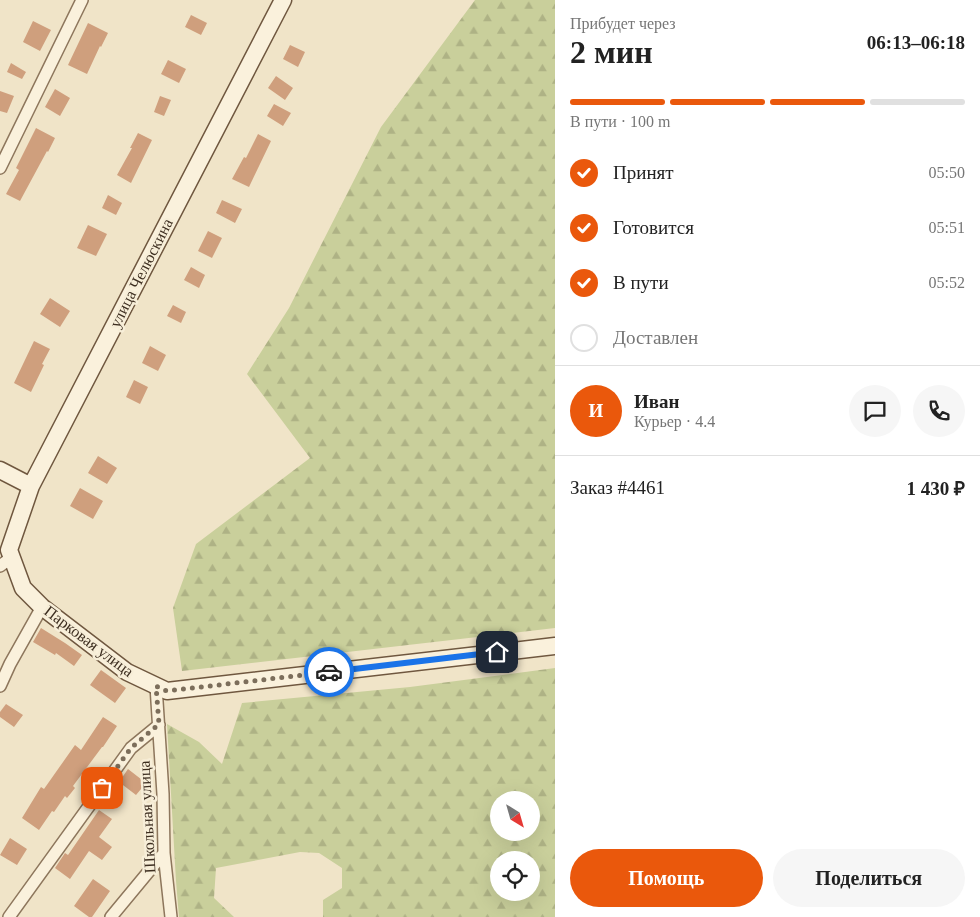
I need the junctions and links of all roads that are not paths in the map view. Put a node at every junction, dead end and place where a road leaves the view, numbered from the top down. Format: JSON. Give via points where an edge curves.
{"nodes":[{"id":1,"x":82,"y":0,"type":"edge"},
{"id":2,"x":283,"y":0,"type":"edge"},
{"id":3,"x":0,"y":168,"type":"edge"},
{"id":4,"x":0,"y":470,"type":"edge"},
{"id":5,"x":31,"y":486,"type":"junction"},
{"id":6,"x":7,"y":558,"type":"edge"},
{"id":7,"x":42,"y":607,"type":"junction"},
{"id":8,"x":555,"y":646,"type":"edge"},
{"id":9,"x":0,"y":686,"type":"edge"},
{"id":10,"x":156,"y":686,"type":"junction"},
{"id":11,"x":159,"y":724,"type":"junction"},
{"id":12,"x":164,"y":853,"type":"junction"},
{"id":13,"x":9,"y":917,"type":"edge"},
{"id":14,"x":111,"y":917,"type":"edge"},
{"id":15,"x":171,"y":917,"type":"edge"}],
"edges":[{"from":1,"to":3,"type":"street"},
{"from":2,"to":5,"type":"street","name":"улица Челюскина"},
{"from":4,"to":5,"type":"street"},
{"from":5,"to":6,"type":"street","name":"улица Челюскина"},
{"from":6,"to":7,"type":"street","name":"Парковая улица","via":[[23,588]]},
{"from":7,"to":9,"type":"street"},
{"from":7,"to":10,"type":"street","name":"Парковая улица","via":[[127,672]]},
{"from":8,"to":10,"type":"street","name":"Парковая улица","via":[[167,691]]},
{"from":10,"to":11,"type":"street","name":"Школьная улица"},
{"from":11,"to":12,"type":"street","name":"Школьная улица"},
{"from":11,"to":13,"type":"street","via":[[131,748]]},
{"from":12,"to":14,"type":"street"},
{"from":12,"to":15,"type":"street","name":"Школьная улица"}]}
